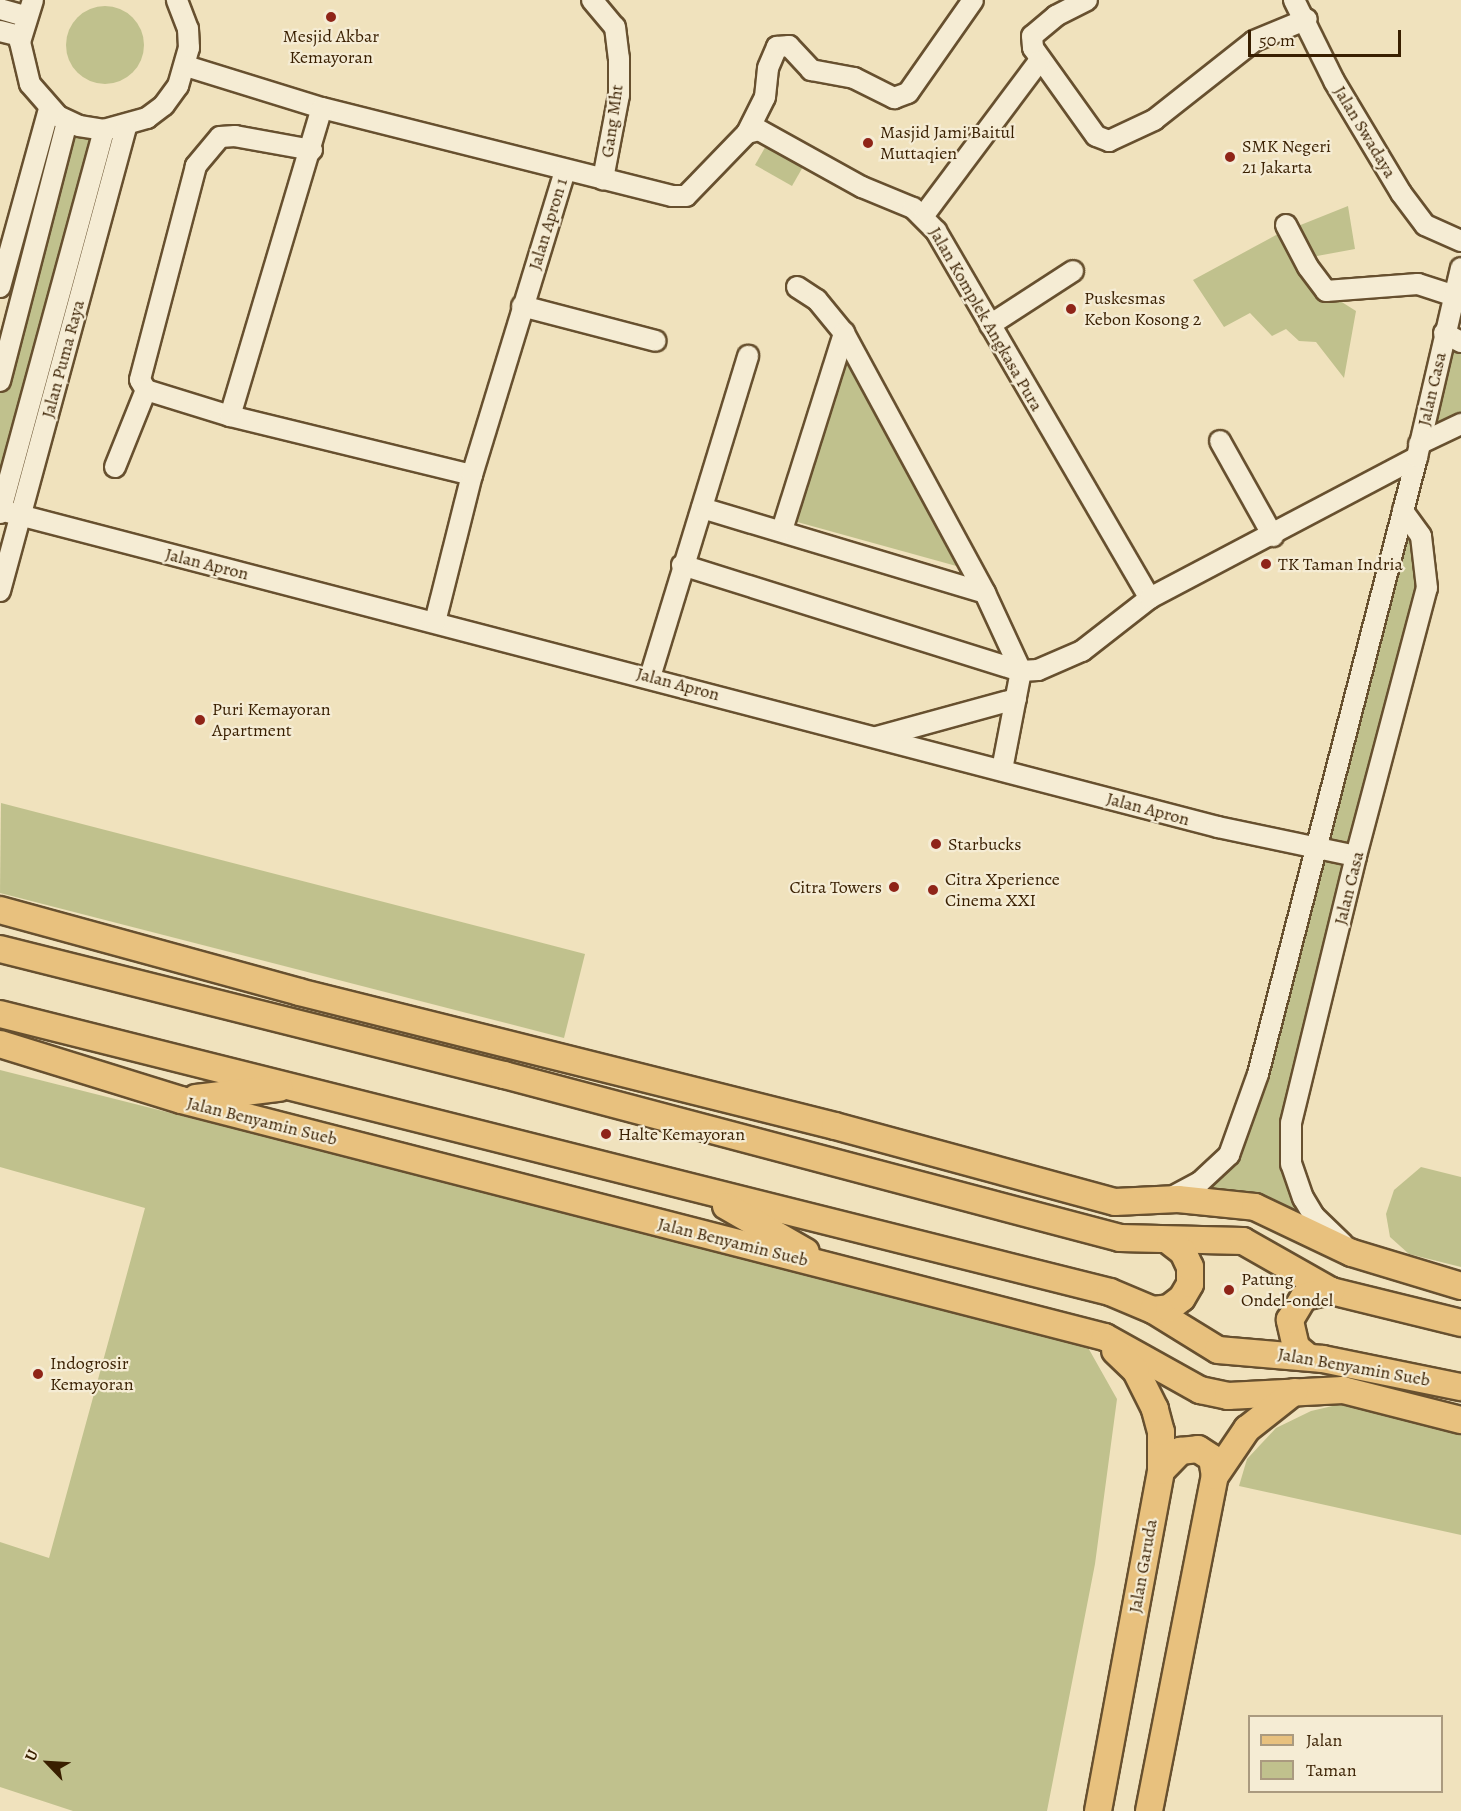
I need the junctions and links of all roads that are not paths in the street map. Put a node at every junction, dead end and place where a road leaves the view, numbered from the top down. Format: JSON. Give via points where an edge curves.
{"nodes":[{"id":1,"x":177,"y":0,"type":"edge"},
{"id":2,"x":592,"y":0,"type":"edge"},
{"id":3,"x":973,"y":0,"type":"edge"},
{"id":4,"x":1087,"y":0,"type":"edge"},
{"id":5,"x":1294,"y":0,"type":"edge"},
{"id":6,"x":29,"y":8,"type":"edge"},
{"id":7,"x":0,"y":9,"type":"edge"},
{"id":8,"x":1306,"y":19,"type":"junction"},
{"id":9,"x":0,"y":31,"type":"edge"},
{"id":10,"x":20,"y":36,"type":"junction"},
{"id":11,"x":1039,"y":61,"type":"junction"},
{"id":12,"x":186,"y":66,"type":"junction"},
{"id":13,"x":322,"y":108,"type":"junction"},
{"id":14,"x":49,"y":109,"type":"junction"},
{"id":15,"x":67,"y":121,"type":"junction"},
{"id":16,"x":126,"y":127,"type":"junction"},
{"id":17,"x":104,"y":130,"type":"junction"},
{"id":18,"x":747,"y":133,"type":"junction"},
{"id":19,"x":312,"y":150,"type":"junction"},
{"id":20,"x":565,"y":170,"type":"junction"},
{"id":21,"x":603,"y":179,"type":"junction"},
{"id":22,"x":924,"y":215,"type":"junction"},
{"id":23,"x":1286,"y":225,"type":"dead end"},
{"id":24,"x":1461,"y":241,"type":"edge"},
{"id":25,"x":1461,"y":268,"type":"edge"},
{"id":26,"x":1073,"y":271,"type":"dead end"},
{"id":27,"x":0,"y":287,"type":"edge"},
{"id":28,"x":797,"y":287,"type":"dead end"},
{"id":29,"x":1452,"y":295,"type":"junction"},
{"id":30,"x":522,"y":306,"type":"junction"},
{"id":31,"x":990,"y":325,"type":"junction"},
{"id":32,"x":844,"y":333,"type":"junction"},
{"id":33,"x":1453,"y":337,"type":"edge"},
{"id":34,"x":656,"y":341,"type":"dead end"},
{"id":35,"x":748,"y":356,"type":"dead end"},
{"id":36,"x":0,"y":381,"type":"edge"},
{"id":37,"x":146,"y":390,"type":"junction"},
{"id":38,"x":231,"y":416,"type":"junction"},
{"id":39,"x":1461,"y":424,"type":"edge"},
{"id":40,"x":1220,"y":441,"type":"dead end"},
{"id":41,"x":1418,"y":450,"type":"junction"},
{"id":42,"x":115,"y":467,"type":"dead end"},
{"id":43,"x":472,"y":475,"type":"junction"},
{"id":44,"x":702,"y":508,"type":"junction"},
{"id":45,"x":0,"y":511,"type":"edge"},
{"id":46,"x":1403,"y":511,"type":"junction"},
{"id":47,"x":20,"y":518,"type":"junction"},
{"id":48,"x":782,"y":530,"type":"junction"},
{"id":49,"x":1273,"y":536,"type":"junction"},
{"id":50,"x":682,"y":565,"type":"junction"},
{"id":51,"x":0,"y":591,"type":"edge"},
{"id":52,"x":985,"y":593,"type":"junction"},
{"id":53,"x":1150,"y":598,"type":"junction"},
{"id":54,"x":435,"y":622,"type":"junction"},
{"id":55,"x":1021,"y":671,"type":"junction"},
{"id":56,"x":650,"y":677,"type":"junction"},
{"id":57,"x":1016,"y":699,"type":"junction"},
{"id":58,"x":876,"y":737,"type":"junction"},
{"id":59,"x":1002,"y":770,"type":"junction"},
{"id":60,"x":1315,"y":848,"type":"junction"},
{"id":61,"x":1356,"y":856,"type":"junction"},
{"id":62,"x":0,"y":910,"type":"edge"},
{"id":63,"x":0,"y":949,"type":"edge"},
{"id":64,"x":0,"y":1014,"type":"edge"},
{"id":65,"x":0,"y":1044,"type":"edge"},
{"id":66,"x":545,"y":1051,"type":"junction"},
{"id":67,"x":504,"y":1075,"type":"junction"},
{"id":68,"x":296,"y":1086,"type":"junction"},
{"id":69,"x":181,"y":1100,"type":"junction"},
{"id":70,"x":835,"y":1126,"type":"junction"},
{"id":71,"x":699,"y":1190,"type":"junction"},
{"id":72,"x":1167,"y":1199,"type":"junction"},
{"id":73,"x":964,"y":1200,"type":"junction"},
{"id":74,"x":1170,"y":1242,"type":"junction"},
{"id":75,"x":1352,"y":1253,"type":"junction"},
{"id":76,"x":835,"y":1268,"type":"junction"},
{"id":77,"x":1461,"y":1286,"type":"edge"},
{"id":78,"x":1331,"y":1291,"type":"junction"},
{"id":79,"x":1153,"y":1310,"type":"junction"},
{"id":80,"x":1461,"y":1323,"type":"edge"},
{"id":81,"x":1105,"y":1337,"type":"junction"},
{"id":82,"x":1306,"y":1356,"type":"junction"},
{"id":83,"x":1461,"y":1386,"type":"edge"},
{"id":84,"x":1294,"y":1392,"type":"junction"},
{"id":85,"x":1461,"y":1420,"type":"edge"},
{"id":86,"x":1161,"y":1471,"type":"junction"},
{"id":87,"x":1215,"y":1476,"type":"junction"},
{"id":88,"x":1098,"y":1811,"type":"edge"},
{"id":89,"x":1149,"y":1811,"type":"edge"}],
"edges":[{"from":1,"to":12,"type":"street","via":[[188,29]]},
{"from":2,"to":21,"type":"street","name":"Gang Mht","via":[[615,27],[619,58],[619,95]]},
{"from":3,"to":18,"type":"street","via":[[908,93],[894,98],[854,78],[811,70],[789,46],[777,47],[768,68],[765,97]]},
{"from":4,"to":11,"type":"street","via":[[1056,16],[1032,36]]},
{"from":5,"to":8,"type":"street","name":"Jalan Swadaya"},
{"from":6,"to":7,"type":"street"},
{"from":6,"to":10,"type":"street"},
{"from":8,"to":11,"type":"street","via":[[1254,41],[1154,120],[1109,141],[1096,136]]},
{"from":8,"to":24,"type":"street","name":"Jalan Swadaya","via":[[1334,81],[1401,193],[1425,225]]},
{"from":9,"to":10,"type":"street"},
{"from":10,"to":14,"type":"street","via":[[27,79]]},
{"from":11,"to":22,"type":"street"},
{"from":12,"to":13,"type":"street","name":"Jalan Apron 1"},
{"from":12,"to":16,"type":"street","via":[[164,105]]},
{"from":13,"to":19,"type":"street"},
{"from":13,"to":20,"type":"street","name":"Jalan Apron 1"},
{"from":14,"to":15,"type":"street"},
{"from":14,"to":27,"type":"street"},
{"from":15,"to":17,"type":"street"},
{"from":15,"to":36,"type":"street"},
{"from":16,"to":17,"type":"street"},
{"from":16,"to":47,"type":"street","name":"Jalan Puma Raya"},
{"from":17,"to":45,"type":"street","name":"Jalan Puma Raya"},
{"from":18,"to":21,"type":"street","via":[[686,195],[672,196]]},
{"from":18,"to":22,"type":"street","name":"Jalan Komplek Angkasa Pura","via":[[759,130],[862,187]]},
{"from":19,"to":37,"type":"street","via":[[235,136],[220,137],[196,166],[141,373]]},
{"from":19,"to":38,"type":"street"},
{"from":20,"to":21,"type":"street"},
{"from":20,"to":30,"type":"street","name":"Jalan Apron 1"},
{"from":22,"to":31,"type":"street","name":"Jalan Komplek Angkasa Pura"},
{"from":23,"to":29,"type":"street","via":[[1326,291],[1418,284]]},
{"from":25,"to":29,"type":"street","name":"Jalan Casa"},
{"from":26,"to":31,"type":"street"},
{"from":28,"to":32,"type":"street","via":[[817,300]]},
{"from":29,"to":33,"type":"street","name":"Jalan Casa"},
{"from":30,"to":34,"type":"street"},
{"from":30,"to":43,"type":"street","name":"Jalan Apron 1"},
{"from":31,"to":53,"type":"street","name":"Jalan Komplek Angkasa Pura"},
{"from":32,"to":48,"type":"street"},
{"from":32,"to":52,"type":"street"},
{"from":33,"to":41,"type":"street","name":"Jalan Casa"},
{"from":35,"to":44,"type":"street"},
{"from":37,"to":38,"type":"street"},
{"from":37,"to":42,"type":"street"},
{"from":38,"to":43,"type":"street"},
{"from":39,"to":41,"type":"street"},
{"from":40,"to":49,"type":"street"},
{"from":41,"to":46,"type":"street","name":"Jalan Casa"},
{"from":41,"to":49,"type":"street"},
{"from":43,"to":54,"type":"street","name":"Jalan Apron 1"},
{"from":44,"to":48,"type":"street"},
{"from":44,"to":50,"type":"street"},
{"from":45,"to":47,"type":"street","name":"Jalan Apron"},
{"from":46,"to":60,"type":"street","name":"Jalan Casa"},
{"from":46,"to":61,"type":"street","name":"Jalan Casa","via":[[1421,536],[1427,588]]},
{"from":47,"to":51,"type":"street","name":"Jalan Puma Raya"},
{"from":47,"to":54,"type":"street","name":"Jalan Apron"},
{"from":48,"to":52,"type":"street"},
{"from":49,"to":53,"type":"street"},
{"from":50,"to":55,"type":"street"},
{"from":50,"to":56,"type":"street"},
{"from":52,"to":55,"type":"street"},
{"from":53,"to":55,"type":"street","via":[[1082,651],[1038,670]]},
{"from":54,"to":56,"type":"street","name":"Jalan Apron"},
{"from":55,"to":57,"type":"street"},
{"from":56,"to":58,"type":"street","name":"Jalan Apron"},
{"from":57,"to":58,"type":"street"},
{"from":57,"to":59,"type":"street"},
{"from":58,"to":59,"type":"street","name":"Jalan Apron"},
{"from":59,"to":60,"type":"street","name":"Jalan Apron","via":[[1218,827]]},
{"from":60,"to":61,"type":"street","name":"Jalan Apron"},
{"from":60,"to":72,"type":"street","name":"Jalan Casa","via":[[1258,1074],[1234,1143],[1211,1174]]},
{"from":61,"to":75,"type":"street","name":"Jalan Casa","via":[[1290,1145],[1291,1164],[1303,1198],[1314,1216]]},
{"from":62,"to":66,"type":"main road","via":[[299,992]]},
{"from":63,"to":67,"type":"main road"},
{"from":64,"to":68,"type":"main road","name":"Jalan Benyamin Sueb"},
{"from":65,"to":69,"type":"main road","name":"Jalan Benyamin Sueb"},
{"from":66,"to":67,"type":"main road"},
{"from":66,"to":70,"type":"main road"},
{"from":67,"to":73,"type":"main road"},
{"from":68,"to":69,"type":"main road"},
{"from":68,"to":71,"type":"main road","name":"Jalan Benyamin Sueb"},
{"from":69,"to":76,"type":"main road","name":"Jalan Benyamin Sueb"},
{"from":70,"to":72,"type":"main road","via":[[1115,1202]]},
{"from":70,"to":73,"type":"main road"},
{"from":71,"to":76,"type":"main road"},
{"from":71,"to":79,"type":"main road","name":"Jalan Benyamin Sueb","via":[[1074,1282]]},
{"from":72,"to":75,"type":"main road","via":[[1255,1207]]},
{"from":73,"to":74,"type":"main road","via":[[1120,1238]]},
{"from":74,"to":78,"type":"main road","via":[[1243,1241]]},
{"from":74,"to":79,"type":"main road","via":[[1183,1252],[1190,1267],[1190,1284],[1176,1303]]},
{"from":75,"to":77,"type":"main road"},
{"from":76,"to":81,"type":"main road","name":"Jalan Benyamin Sueb"},
{"from":78,"to":80,"type":"main road"},
{"from":78,"to":82,"type":"main road","via":[[1304,1297],[1292,1314],[1290,1334]]},
{"from":79,"to":82,"type":"main road","name":"Jalan Benyamin Sueb","via":[[1218,1350]]},
{"from":81,"to":84,"type":"main road","name":"Jalan Benyamin Sueb","via":[[1200,1390],[1228,1396]]},
{"from":81,"to":86,"type":"main road","name":"Jalan Garuda","via":[[1136,1371],[1155,1409],[1161,1432]]},
{"from":82,"to":83,"type":"main road","name":"Jalan Benyamin Sueb"},
{"from":84,"to":85,"type":"main road","name":"Jalan Benyamin Sueb","via":[[1343,1390]]},
{"from":84,"to":87,"type":"main road","via":[[1247,1429]]},
{"from":86,"to":87,"type":"main road","via":[[1180,1451],[1197,1449],[1212,1458]]},
{"from":86,"to":88,"type":"main road","name":"Jalan Garuda"},
{"from":87,"to":89,"type":"main road"}]}
